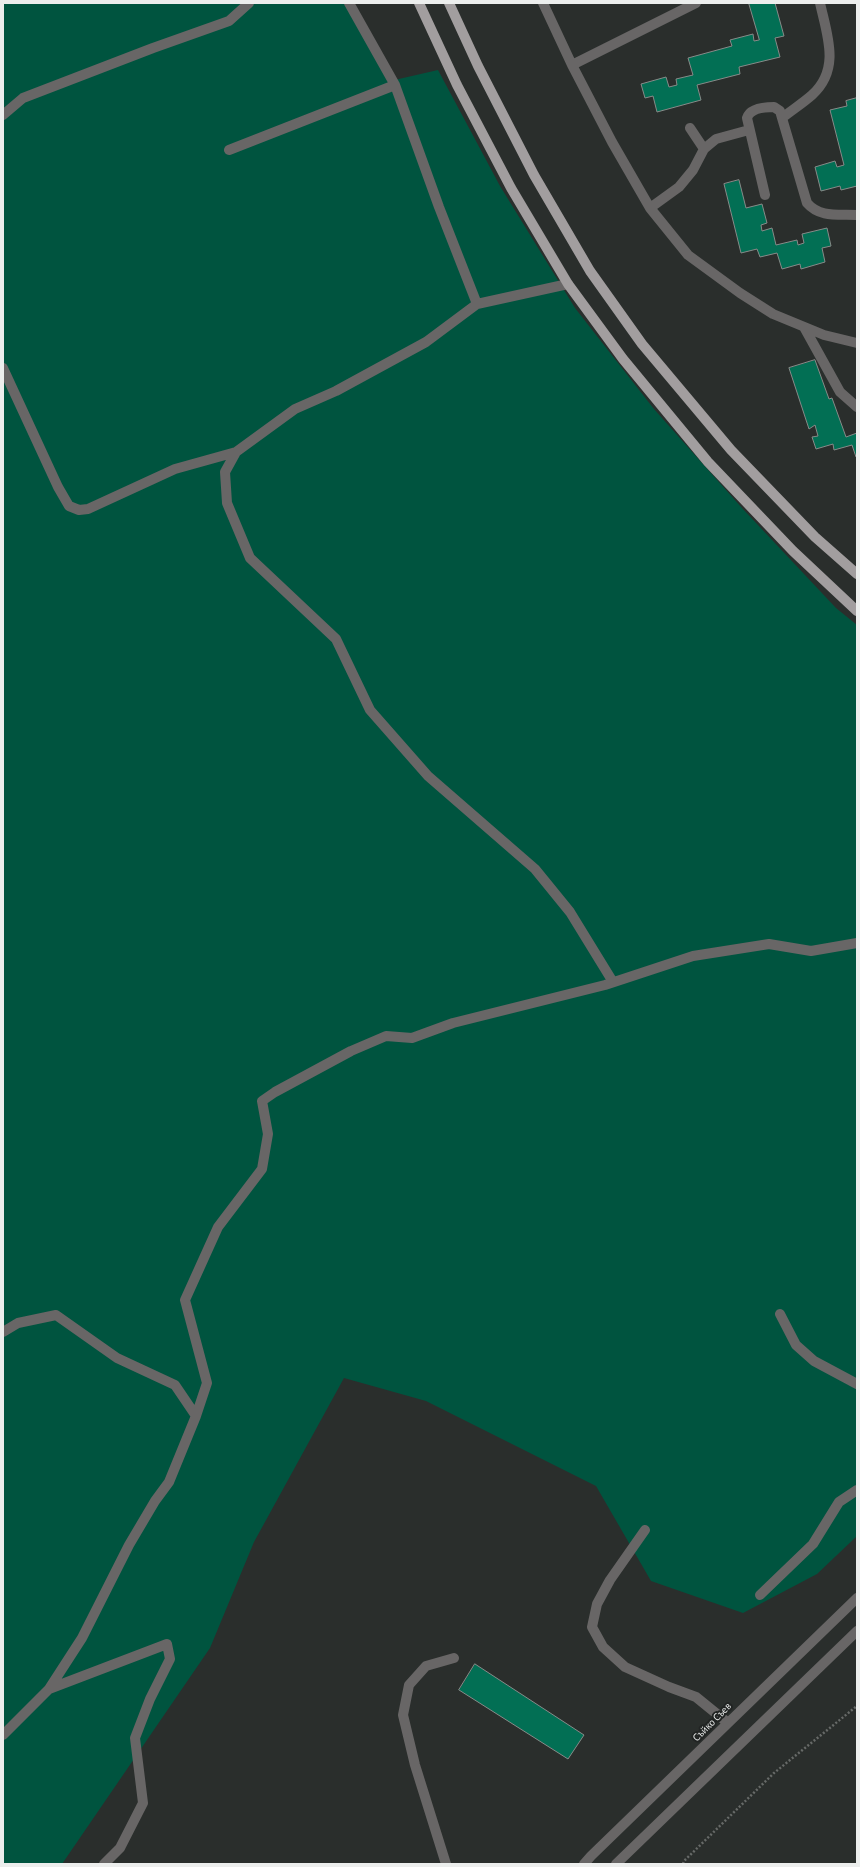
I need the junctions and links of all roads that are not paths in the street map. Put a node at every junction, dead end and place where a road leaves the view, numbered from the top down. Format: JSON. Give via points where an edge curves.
{"nodes":[{"id":1,"x":249,"y":3,"type":"edge"},
{"id":2,"x":349,"y":3,"type":"edge"},
{"id":3,"x":419,"y":3,"type":"edge"},
{"id":4,"x":449,"y":3,"type":"edge"},
{"id":5,"x":543,"y":3,"type":"edge"},
{"id":6,"x":696,"y":3,"type":"edge"},
{"id":7,"x":820,"y":3,"type":"edge"},
{"id":8,"x":572,"y":65,"type":"junction"},
{"id":9,"x":395,"y":85,"type":"junction"},
{"id":10,"x":3,"y":115,"type":"edge"},
{"id":11,"x":782,"y":118,"type":"junction"},
{"id":12,"x":690,"y":128,"type":"dead end"},
{"id":13,"x":749,"y":130,"type":"junction"},
{"id":14,"x":704,"y":149,"type":"junction"},
{"id":15,"x":229,"y":150,"type":"dead end"},
{"id":16,"x":765,"y":195,"type":"dead end"},
{"id":17,"x":650,"y":208,"type":"junction"},
{"id":18,"x":857,"y":215,"type":"edge"},
{"id":19,"x":568,"y":284,"type":"junction"},
{"id":20,"x":477,"y":304,"type":"junction"},
{"id":21,"x":804,"y":326,"type":"junction"},
{"id":22,"x":857,"y":344,"type":"edge"},
{"id":23,"x":3,"y":368,"type":"edge"},
{"id":24,"x":857,"y":407,"type":"edge"},
{"id":25,"x":236,"y":452,"type":"junction"},
{"id":26,"x":857,"y":574,"type":"edge"},
{"id":27,"x":857,"y":610,"type":"edge"},
{"id":28,"x":857,"y":943,"type":"edge"},
{"id":29,"x":613,"y":982,"type":"junction"},
{"id":30,"x":780,"y":1314,"type":"dead end"},
{"id":31,"x":3,"y":1332,"type":"edge"},
{"id":32,"x":857,"y":1384,"type":"edge"},
{"id":33,"x":196,"y":1416,"type":"junction"},
{"id":34,"x":857,"y":1490,"type":"edge"},
{"id":35,"x":645,"y":1530,"type":"dead end"},
{"id":36,"x":760,"y":1595,"type":"dead end"},
{"id":37,"x":857,"y":1598,"type":"edge"},
{"id":38,"x":857,"y":1631,"type":"edge"},
{"id":39,"x":454,"y":1658,"type":"dead end"},
{"id":40,"x":49,"y":1689,"type":"junction"},
{"id":41,"x":728,"y":1723,"type":"junction"},
{"id":42,"x":3,"y":1735,"type":"edge"},
{"id":43,"x":104,"y":1864,"type":"edge"},
{"id":44,"x":446,"y":1864,"type":"edge"},
{"id":45,"x":584,"y":1864,"type":"edge"},
{"id":46,"x":616,"y":1864,"type":"edge"}],
"edges":[{"from":1,"to":10,"type":"street","via":[[230,20],[23,98]]},
{"from":2,"to":9,"type":"street"},
{"from":3,"to":19,"type":"main road","via":[[458,86],[511,188]]},
{"from":4,"to":26,"type":"main road","via":[[534,175],[590,271],[642,344],[731,450],[815,537]]},
{"from":5,"to":8,"type":"street"},
{"from":6,"to":8,"type":"street"},
{"from":7,"to":11,"type":"street","via":[[831,54],[828,70],[812,95]]},
{"from":8,"to":17,"type":"street"},
{"from":9,"to":15,"type":"street"},
{"from":9,"to":20,"type":"street"},
{"from":11,"to":13,"type":"street","via":[[774,107],[752,111],[748,113],[747,118]]},
{"from":11,"to":18,"type":"street","via":[[807,203],[814,211],[826,214]]},
{"from":12,"to":14,"type":"street"},
{"from":13,"to":14,"type":"street","via":[[716,139]]},
{"from":13,"to":16,"type":"street"},
{"from":14,"to":17,"type":"street","via":[[694,170],[679,187]]},
{"from":17,"to":21,"type":"street","via":[[688,256],[746,298],[773,314]]},
{"from":19,"to":20,"type":"street"},
{"from":19,"to":27,"type":"main road","via":[[623,359],[708,462],[793,551]]},
{"from":20,"to":25,"type":"street","via":[[426,342],[336,391],[295,408]]},
{"from":21,"to":22,"type":"street","via":[[824,335]]},
{"from":21,"to":24,"type":"street","via":[[840,392]]},
{"from":23,"to":25,"type":"street","via":[[58,488],[69,506],[79,510],[88,509],[175,469]]},
{"from":25,"to":29,"type":"street","via":[[225,472],[228,503],[250,558],[336,639],[370,710],[428,776],[535,869],[570,912]]},
{"from":28,"to":29,"type":"street","via":[[811,951],[769,944],[693,956]]},
{"from":29,"to":33,"type":"street","via":[[453,1024],[412,1038],[386,1036],[351,1051],[262,1101],[268,1134],[262,1169],[218,1227],[185,1300],[207,1383]]},
{"from":30,"to":32,"type":"street","via":[[796,1345],[814,1361]]},
{"from":31,"to":33,"type":"street","via":[[18,1322],[56,1315],[117,1358],[175,1385]]},
{"from":33,"to":40,"type":"street","via":[[169,1482],[129,1545],[82,1638]]},
{"from":34,"to":36,"type":"street","via":[[839,1502],[813,1544]]},
{"from":35,"to":41,"type":"street","via":[[607,1586],[598,1604],[592,1628],[603,1647],[625,1667],[696,1697]]},
{"from":37,"to":41,"type":"street","name":"Съйко Съев"},
{"from":38,"to":46,"type":"street"},
{"from":39,"to":44,"type":"street","via":[[426,1666],[417,1676],[409,1685],[403,1715],[414,1765]]},
{"from":40,"to":42,"type":"street"},
{"from":40,"to":43,"type":"street","via":[[167,1644],[170,1660],[150,1699],[135,1738],[143,1803],[120,1848]]},
{"from":41,"to":45,"type":"street","name":"Съйко Съев"}]}
